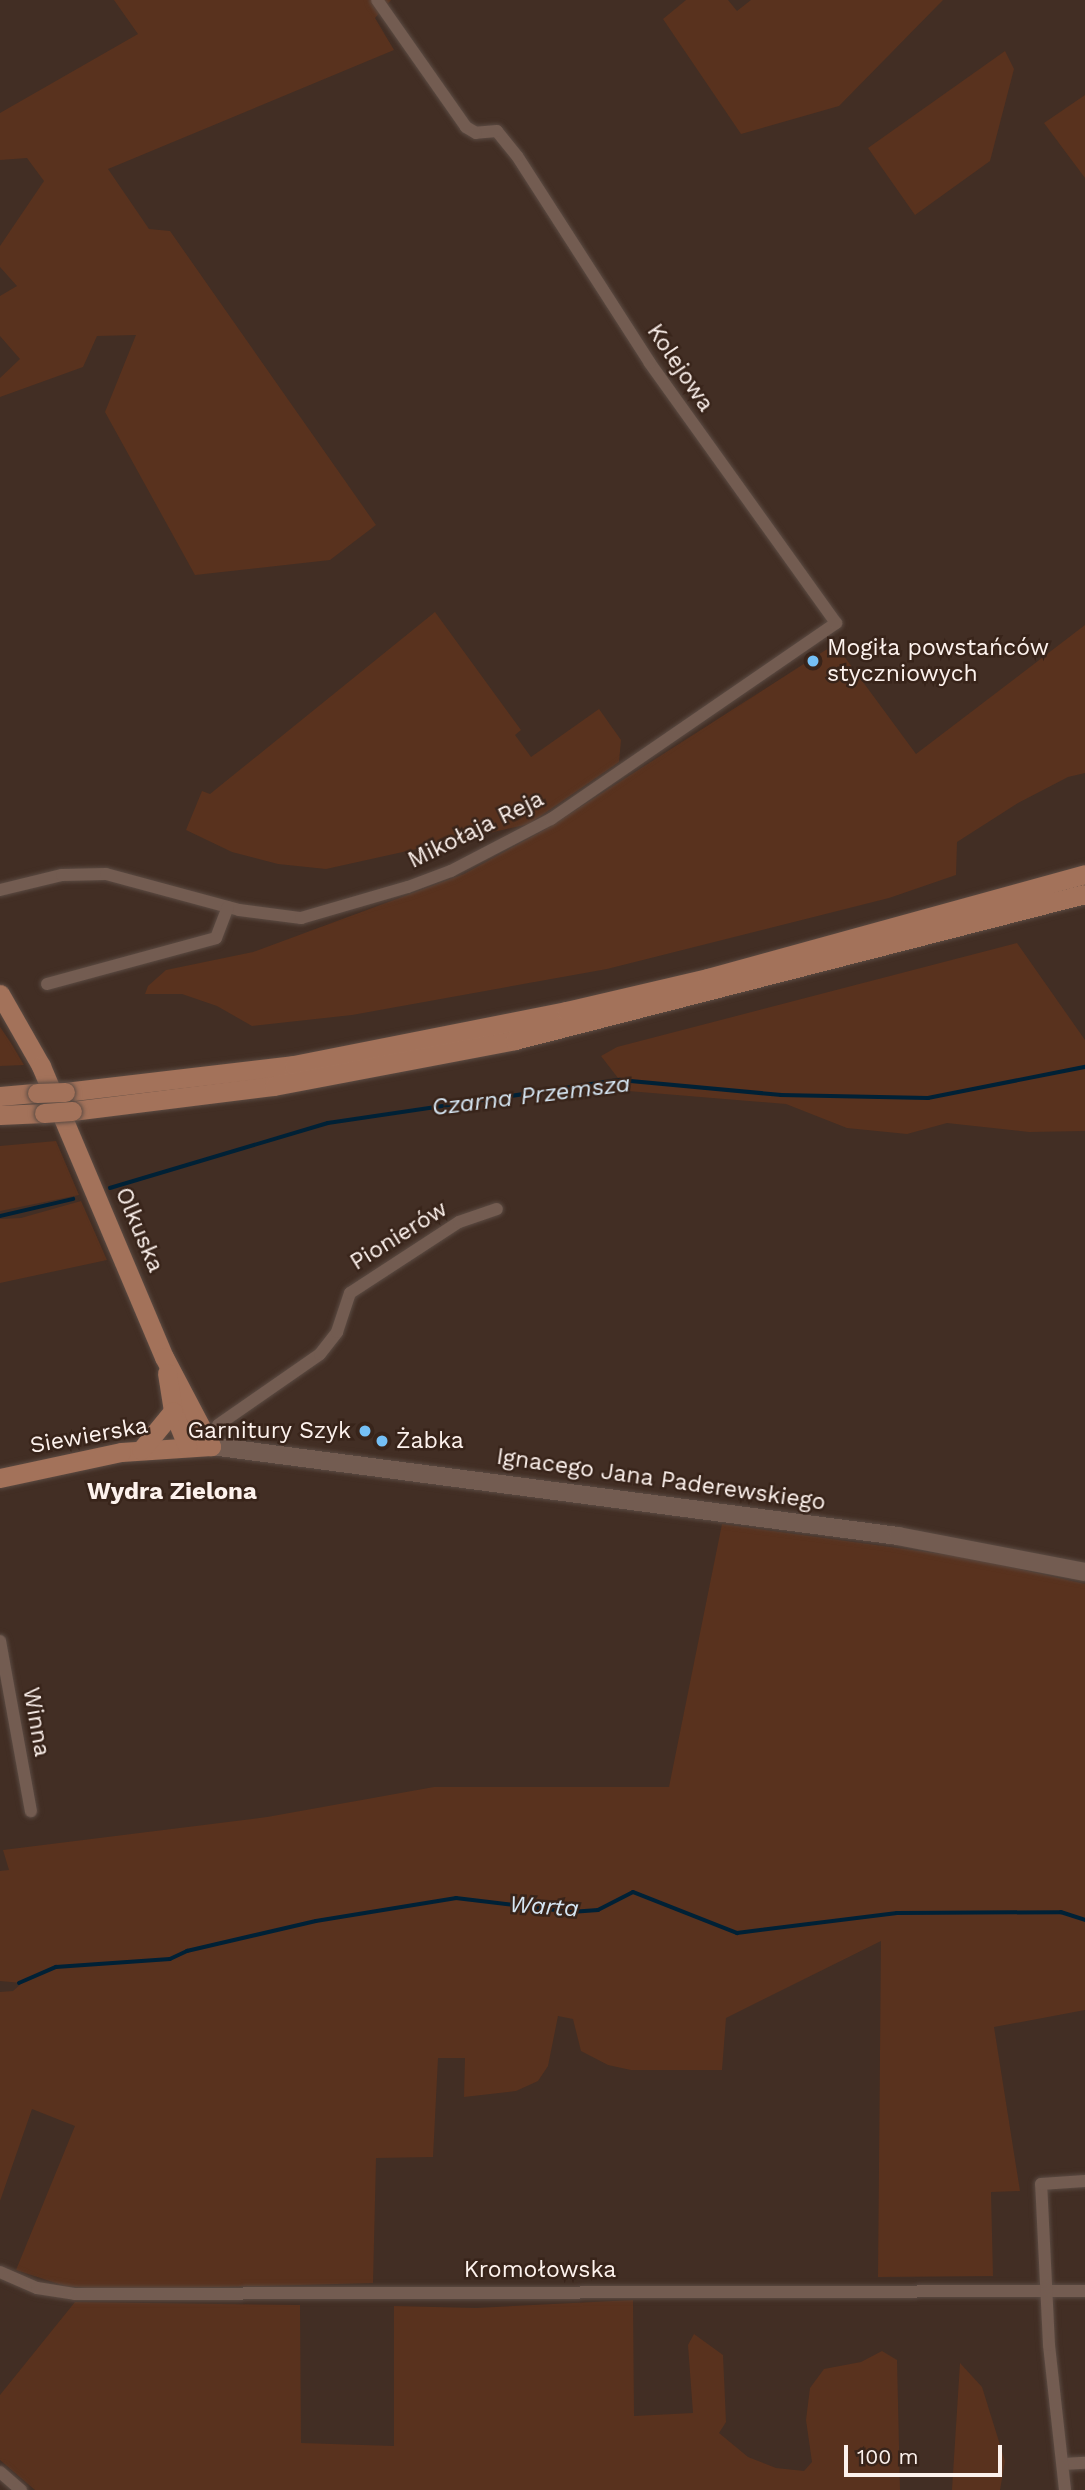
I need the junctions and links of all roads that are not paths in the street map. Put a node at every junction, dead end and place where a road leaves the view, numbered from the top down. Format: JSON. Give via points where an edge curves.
{"nodes":[{"id":1,"x":377,"y":0,"type":"edge"},
{"id":2,"x":836,"y":623,"type":"joint"},
{"id":3,"x":1085,"y":874,"type":"edge"},
{"id":4,"x":2,"y":888,"type":"edge"},
{"id":5,"x":1085,"y":894,"type":"edge"},
{"id":6,"x":1043,"y":896,"type":"junction"},
{"id":7,"x":228,"y":907,"type":"junction"},
{"id":8,"x":47,"y":984,"type":"dead end"},
{"id":9,"x":0,"y":994,"type":"edge"},
{"id":10,"x":50,"y":1090,"type":"junction"},
{"id":11,"x":0,"y":1096,"type":"edge"},
{"id":12,"x":0,"y":1115,"type":"edge"},
{"id":13,"x":69,"y":1118,"type":"junction"},
{"id":14,"x":497,"y":1209,"type":"dead end"},
{"id":15,"x":164,"y":1357,"type":"junction"},
{"id":16,"x":173,"y":1411,"type":"junction"},
{"id":17,"x":218,"y":1425,"type":"dead end"},
{"id":18,"x":187,"y":1446,"type":"junction"},
{"id":19,"x":211,"y":1446,"type":"junction"},
{"id":20,"x":141,"y":1450,"type":"junction"},
{"id":21,"x":0,"y":1478,"type":"edge"},
{"id":22,"x":1085,"y":1572,"type":"edge"},
{"id":23,"x":0,"y":1641,"type":"edge"},
{"id":24,"x":32,"y":1811,"type":"dead end"},
{"id":25,"x":1085,"y":2181,"type":"edge"},
{"id":26,"x":0,"y":2272,"type":"edge"},
{"id":27,"x":1048,"y":2288,"type":"junction"},
{"id":28,"x":1085,"y":2291,"type":"edge"},
{"id":29,"x":1085,"y":2463,"type":"edge"},
{"id":30,"x":1063,"y":2465,"type":"junction"},
{"id":31,"x":0,"y":2472,"type":"edge"},
{"id":32,"x":21,"y":2490,"type":"edge"},
{"id":33,"x":1065,"y":2490,"type":"edge"}],
"edges":[{"from":1,"to":2,"type":"street","name":"Kolejowa","via":[[466,127],[476,133],[496,131],[650,363]]},
{"from":2,"to":7,"type":"street","name":"Mikołaja Reja","via":[[551,818],[451,872],[300,918]]},
{"from":3,"to":6,"type":"main road"},
{"from":4,"to":7,"type":"street","name":"Mikołaja Reja","via":[[62,875],[106,874]]},
{"from":5,"to":6,"type":"main road"},
{"from":6,"to":10,"type":"main road","via":[[999,898],[566,1012],[294,1065]]},
{"from":6,"to":13,"type":"main road","via":[[1011,914],[631,1014],[274,1086]]},
{"from":7,"to":8,"type":"street","via":[[216,938]]},
{"from":9,"to":10,"type":"main road","name":"Olkuska"},
{"from":10,"to":11,"type":"main road"},
{"from":10,"to":13,"type":"main road","name":"Olkuska"},
{"from":12,"to":13,"type":"main road","bridge":true,"via":[[44,1113]]},
{"from":13,"to":15,"type":"main road","name":"Olkuska"},
{"from":14,"to":17,"type":"street","name":"Pionierów","via":[[459,1222],[350,1293],[338,1332],[320,1354]]},
{"from":15,"to":16,"type":"main road","name":"Olkuska"},
{"from":15,"to":19,"type":"main road","name":"Olkuska"},
{"from":16,"to":18,"type":"main road","name":"Olkuska"},
{"from":16,"to":20,"type":"main road"},
{"from":18,"to":19,"type":"main road","name":"Ignacego Jana Paderewskiego"},
{"from":18,"to":20,"type":"main road","name":"Siewierska"},
{"from":19,"to":22,"type":"main road","name":"Ignacego Jana Paderewskiego","via":[[976,1548]]},
{"from":20,"to":21,"type":"main road","name":"Siewierska"},
{"from":23,"to":24,"type":"street","name":"Winna"},
{"from":25,"to":27,"type":"street","via":[[1041,2184]]},
{"from":26,"to":27,"type":"street","name":"Kromołowska","via":[[37,2288],[75,2294]]},
{"from":27,"to":28,"type":"street","name":"Kromołowska"},
{"from":27,"to":30,"type":"street","via":[[1049,2345]]},
{"from":29,"to":30,"type":"street"},
{"from":30,"to":33,"type":"street"},
{"from":31,"to":32,"type":"street"}]}
